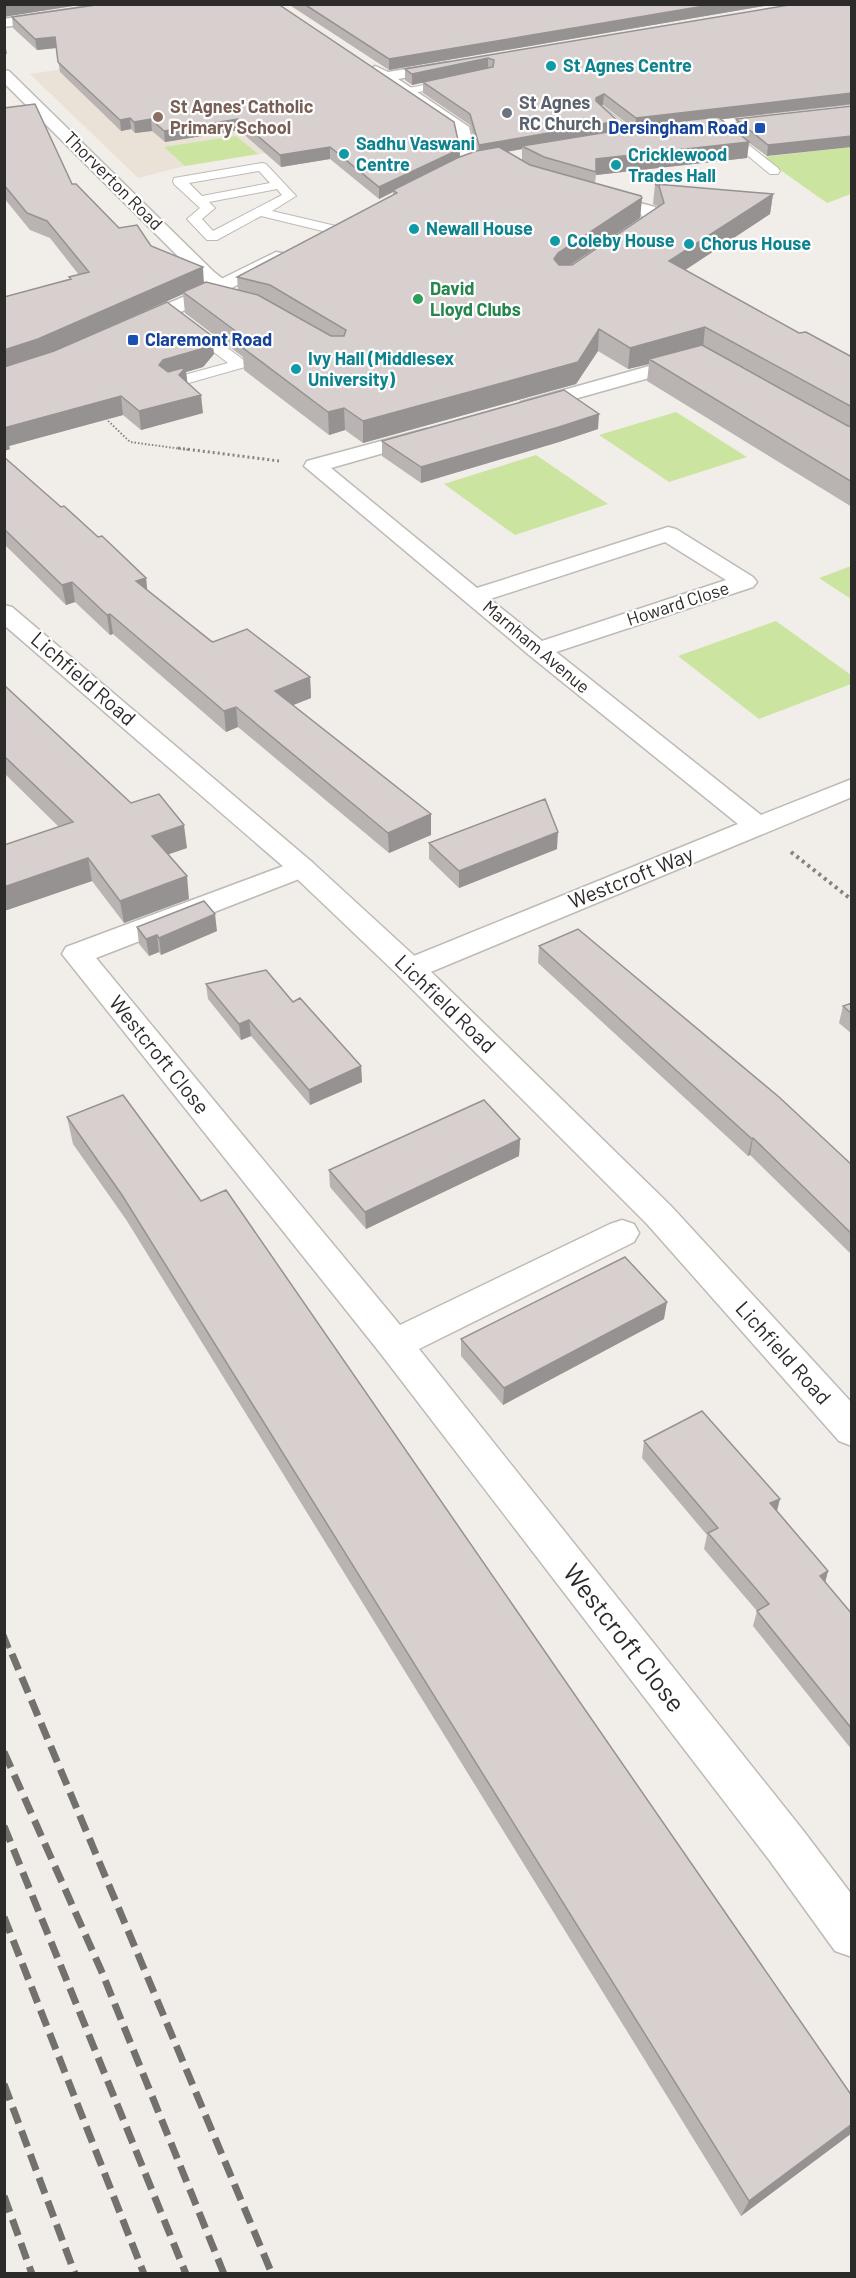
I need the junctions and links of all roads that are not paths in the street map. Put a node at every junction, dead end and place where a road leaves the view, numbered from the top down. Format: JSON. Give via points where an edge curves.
{"nodes":[{"id":1,"x":135,"y":4,"type":"edge"},
{"id":2,"x":100,"y":7,"type":"edge"},
{"id":3,"x":4,"y":23,"type":"edge"},
{"id":4,"x":358,"y":59,"type":"edge"},
{"id":5,"x":467,"y":63,"type":"edge"},
{"id":6,"x":4,"y":74,"type":"edge"},
{"id":7,"x":386,"y":76,"type":"junction"},
{"id":8,"x":470,"y":79,"type":"edge"},
{"id":9,"x":408,"y":91,"type":"junction"},
{"id":10,"x":852,"y":110,"type":"edge"},
{"id":11,"x":603,"y":111,"type":"edge"},
{"id":12,"x":718,"y":125,"type":"junction"},
{"id":13,"x":632,"y":136,"type":"junction"},
{"id":14,"x":611,"y":139,"type":"edge"},
{"id":15,"x":491,"y":160,"type":"edge"},
{"id":16,"x":774,"y":171,"type":"dead end"},
{"id":17,"x":279,"y":185,"type":"junction"},
{"id":18,"x":581,"y":192,"type":"edge"},
{"id":19,"x":199,"y":200,"type":"junction"},
{"id":20,"x":264,"y":210,"type":"junction"},
{"id":21,"x":343,"y":226,"type":"joint"},
{"id":22,"x":613,"y":247,"type":"edge"},
{"id":23,"x":224,"y":293,"type":"junction"},
{"id":24,"x":168,"y":310,"type":"junction"},
{"id":25,"x":114,"y":334,"type":"edge"},
{"id":26,"x":707,"y":360,"type":"edge"},
{"id":27,"x":171,"y":383,"type":"edge"},
{"id":28,"x":508,"y":411,"type":"edge"},
{"id":29,"x":440,"y":430,"type":"edge"},
{"id":30,"x":475,"y":596,"type":"junction"},
{"id":31,"x":4,"y":612,"type":"edge"},
{"id":32,"x":538,"y":650,"type":"junction"},
{"id":33,"x":852,"y":787,"type":"edge"},
{"id":34,"x":758,"y":826,"type":"junction"},
{"id":35,"x":302,"y":868,"type":"junction"},
{"id":36,"x":410,"y":969,"type":"junction"},
{"id":37,"x":622,"y":1233,"type":"dead end"},
{"id":38,"x":394,"y":1344,"type":"junction"},
{"id":39,"x":852,"y":1430,"type":"edge"},
{"id":40,"x":852,"y":1934,"type":"edge"}],
"edges":[{"from":1,"to":2,"type":"street"},
{"from":2,"to":3,"type":"street"},
{"from":4,"to":7,"type":"street"},
{"from":5,"to":7,"type":"street"},
{"from":6,"to":23,"type":"street","name":"Thorverton Road"},
{"from":7,"to":9,"type":"street"},
{"from":8,"to":9,"type":"lane"},
{"from":9,"to":15,"type":"street","via":[[463,130],[467,166]]},
{"from":10,"to":12,"type":"street"},
{"from":11,"to":13,"type":"lane"},
{"from":12,"to":13,"type":"street"},
{"from":12,"to":16,"type":"lane"},
{"from":13,"to":14,"type":"street"},
{"from":17,"to":19,"type":"lane"},
{"from":17,"to":19,"type":"lane","via":[[262,167],[179,181]]},
{"from":17,"to":20,"type":"lane","via":[[290,196]]},
{"from":18,"to":22,"type":"street","via":[[649,211],[652,221]]},
{"from":19,"to":20,"type":"lane","via":[[208,208],[194,219],[212,237]]},
{"from":20,"to":21,"type":"lane"},
{"from":21,"to":23,"type":"street","via":[[298,246]]},
{"from":23,"to":24,"type":"street","via":[[204,295]]},
{"from":24,"to":25,"type":"street"},
{"from":24,"to":27,"type":"lane","via":[[240,364]]},
{"from":26,"to":28,"type":"street"},
{"from":29,"to":30,"type":"street","name":"Marnham Avenue","via":[[315,466]]},
{"from":30,"to":32,"type":"street","name":"Marnham Avenue"},
{"from":30,"to":32,"type":"street","name":"Howard Close","via":[[668,534],[745,582]]},
{"from":31,"to":35,"type":"street","name":"Lichfield Road"},
{"from":32,"to":34,"type":"street","name":"Marnham Avenue"},
{"from":33,"to":34,"type":"street","name":"Westcroft Way"},
{"from":34,"to":36,"type":"street","name":"Westcroft Way"},
{"from":35,"to":36,"type":"street","name":"Lichfield Road"},
{"from":35,"to":38,"type":"street","name":"Westcroft Close","via":[[77,954]]},
{"from":36,"to":39,"type":"street","name":"Lichfield Road","via":[[659,1215]]},
{"from":37,"to":38,"type":"street"},
{"from":38,"to":40,"type":"street","name":"Westcroft Close"}]}
